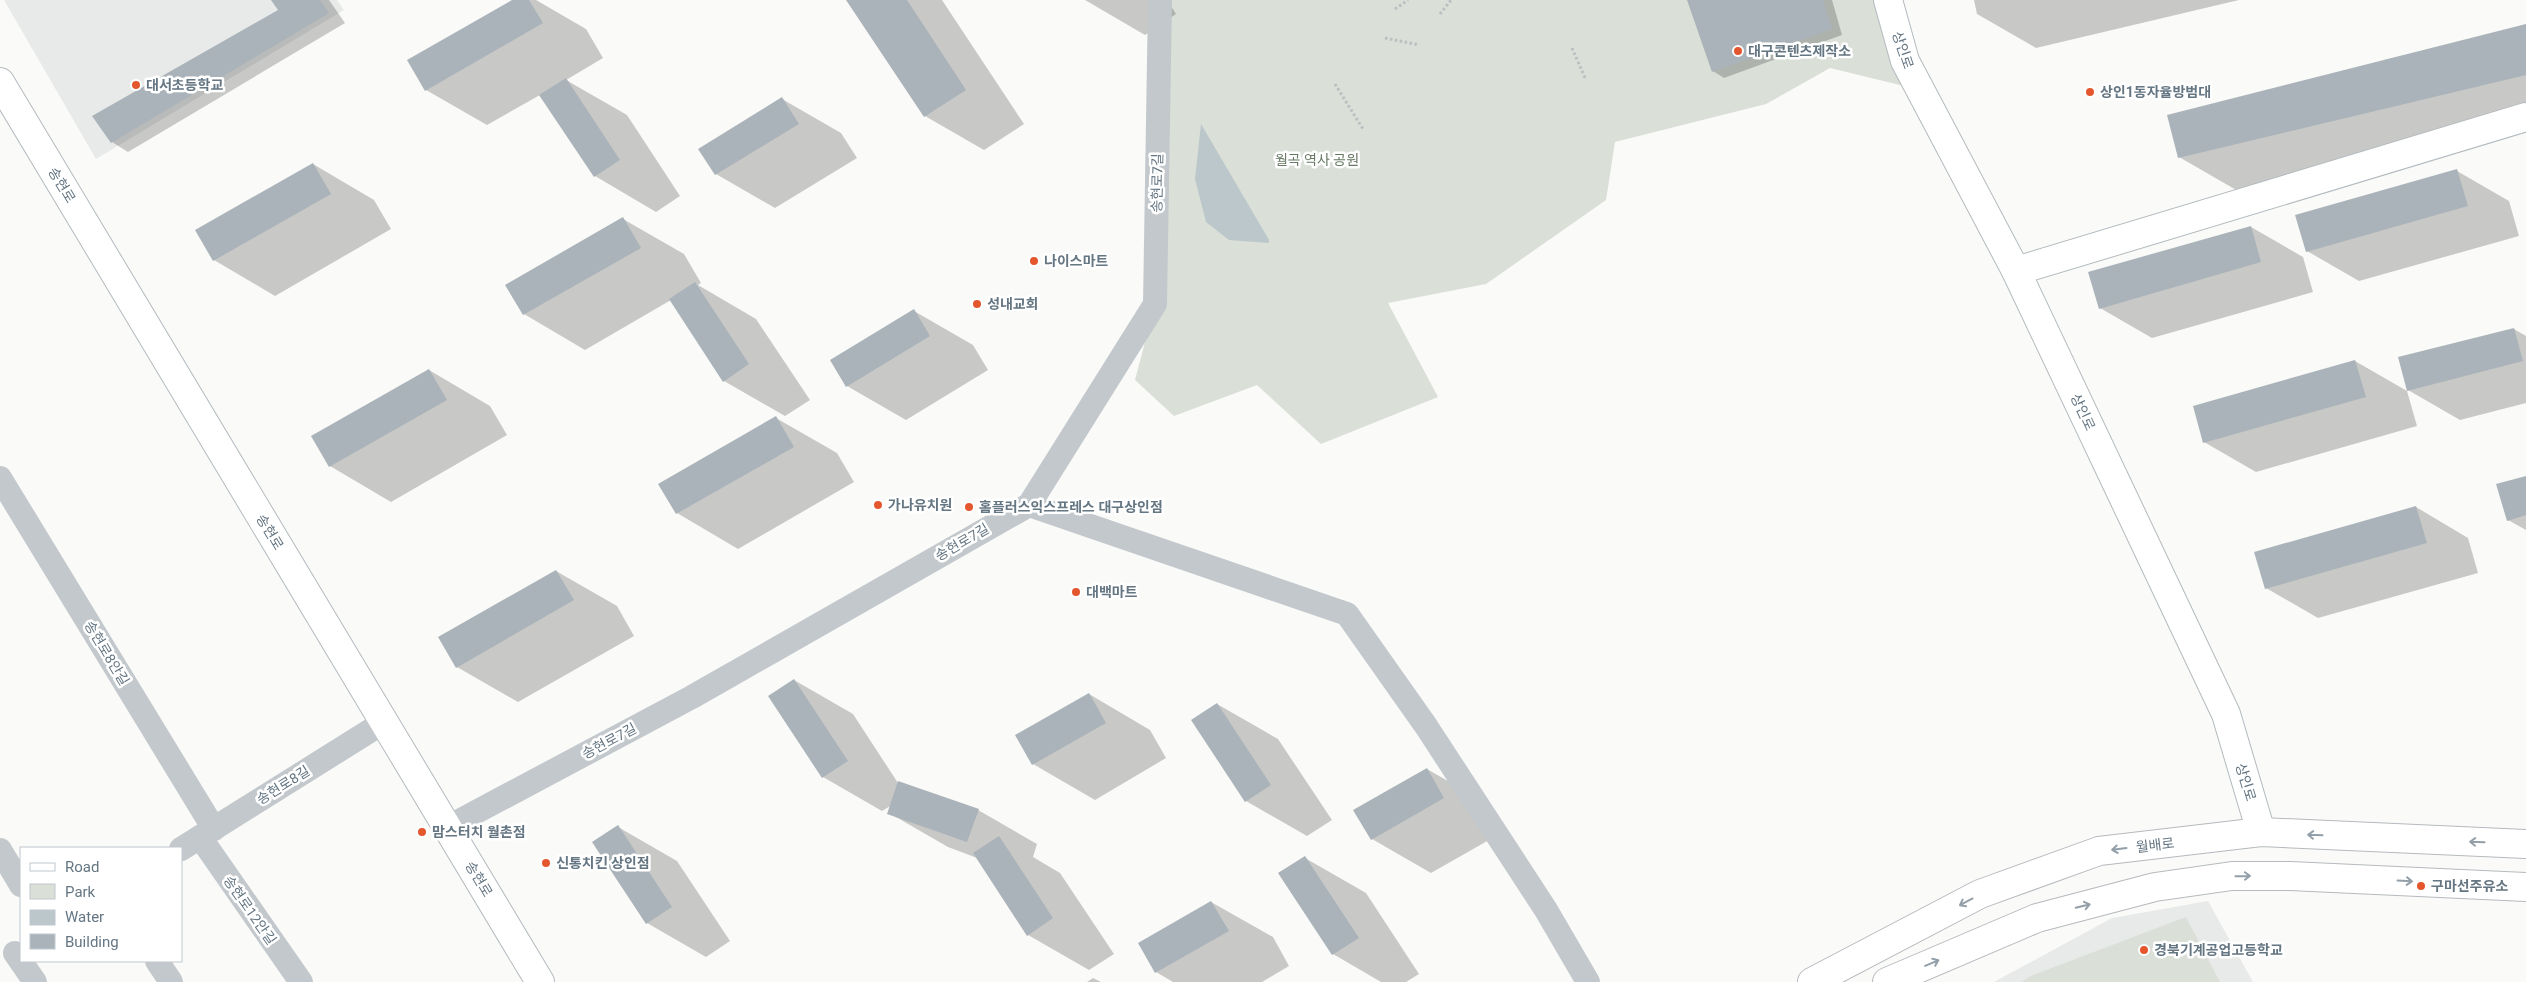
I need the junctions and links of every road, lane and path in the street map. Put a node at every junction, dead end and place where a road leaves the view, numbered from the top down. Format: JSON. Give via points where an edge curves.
{"nodes":[{"id":1,"x":1160,"y":0,"type":"edge"},
{"id":2,"x":1408,"y":0,"type":"edge"},
{"id":3,"x":1451,"y":0,"type":"edge"},
{"id":4,"x":1888,"y":0,"type":"edge"},
{"id":5,"x":1395,"y":9,"type":"dead end"},
{"id":6,"x":1440,"y":14,"type":"dead end"},
{"id":7,"x":1385,"y":38,"type":"dead end"},
{"id":8,"x":1419,"y":45,"type":"dead end"},
{"id":9,"x":1572,"y":48,"type":"dead end"},
{"id":10,"x":1586,"y":80,"type":"dead end"},
{"id":11,"x":0,"y":82,"type":"edge"},
{"id":12,"x":1335,"y":84,"type":"dead end"},
{"id":13,"x":2526,"y":117,"type":"edge"},
{"id":14,"x":1363,"y":129,"type":"dead end"},
{"id":15,"x":2016,"y":270,"type":"junction"},
{"id":16,"x":0,"y":478,"type":"edge"},
{"id":17,"x":1028,"y":504,"type":"junction"},
{"id":18,"x":384,"y":722,"type":"junction"},
{"id":19,"x":448,"y":827,"type":"junction"},
{"id":20,"x":2261,"y":832,"type":"junction"},
{"id":21,"x":198,"y":838,"type":"edge"},
{"id":22,"x":2526,"y":844,"type":"edge"},
{"id":23,"x":0,"y":850,"type":"edge"},
{"id":24,"x":20,"y":883,"type":"edge"},
{"id":25,"x":2526,"y":887,"type":"edge"},
{"id":26,"x":12,"y":955,"type":"edge"},
{"id":27,"x":158,"y":962,"type":"edge"},
{"id":28,"x":34,"y":982,"type":"edge"},
{"id":29,"x":171,"y":982,"type":"edge"},
{"id":30,"x":300,"y":982,"type":"edge"},
{"id":31,"x":540,"y":982,"type":"edge"},
{"id":32,"x":1588,"y":982,"type":"edge"},
{"id":33,"x":1812,"y":982,"type":"edge"},
{"id":34,"x":1887,"y":982,"type":"edge"}],
"edges":[{"from":1,"to":17,"type":"street","name":"송현로7길","via":[[1155,304]]},
{"from":2,"to":5,"type":"path"},
{"from":3,"to":6,"type":"path"},
{"from":4,"to":15,"type":"main road","name":"상인로","via":[[1905,61]]},
{"from":7,"to":8,"type":"path"},
{"from":9,"to":10,"type":"path"},
{"from":11,"to":18,"type":"main road","name":"송현로"},
{"from":12,"to":14,"type":"path"},
{"from":13,"to":15,"type":"main road"},
{"from":15,"to":20,"type":"main road","name":"상인로","via":[[2226,714]]},
{"from":16,"to":21,"type":"street","name":"송현로8안길"},
{"from":17,"to":19,"type":"street","name":"송현로7길","via":[[692,697]]},
{"from":17,"to":32,"type":"street","via":[[1347,614],[1426,726],[1546,910]]},
{"from":18,"to":19,"type":"main road","name":"송현로"},
{"from":18,"to":21,"type":"street","name":"송현로8길"},
{"from":19,"to":31,"type":"main road","name":"송현로"},
{"from":22,"to":20,"type":"main road","name":"월배로","one_way":true},
{"from":20,"to":33,"type":"main road","name":"월배로","one_way":true,"via":[[2099,851],[1980,894]]},
{"from":21,"to":30,"type":"street","name":"송현로12안길"},
{"from":23,"to":24,"type":"street"},
{"from":34,"to":25,"type":"main road","one_way":true,"via":[[2037,918],[2164,886],[2232,876],[2290,876]]},
{"from":26,"to":28,"type":"street"},
{"from":27,"to":29,"type":"street"}]}
